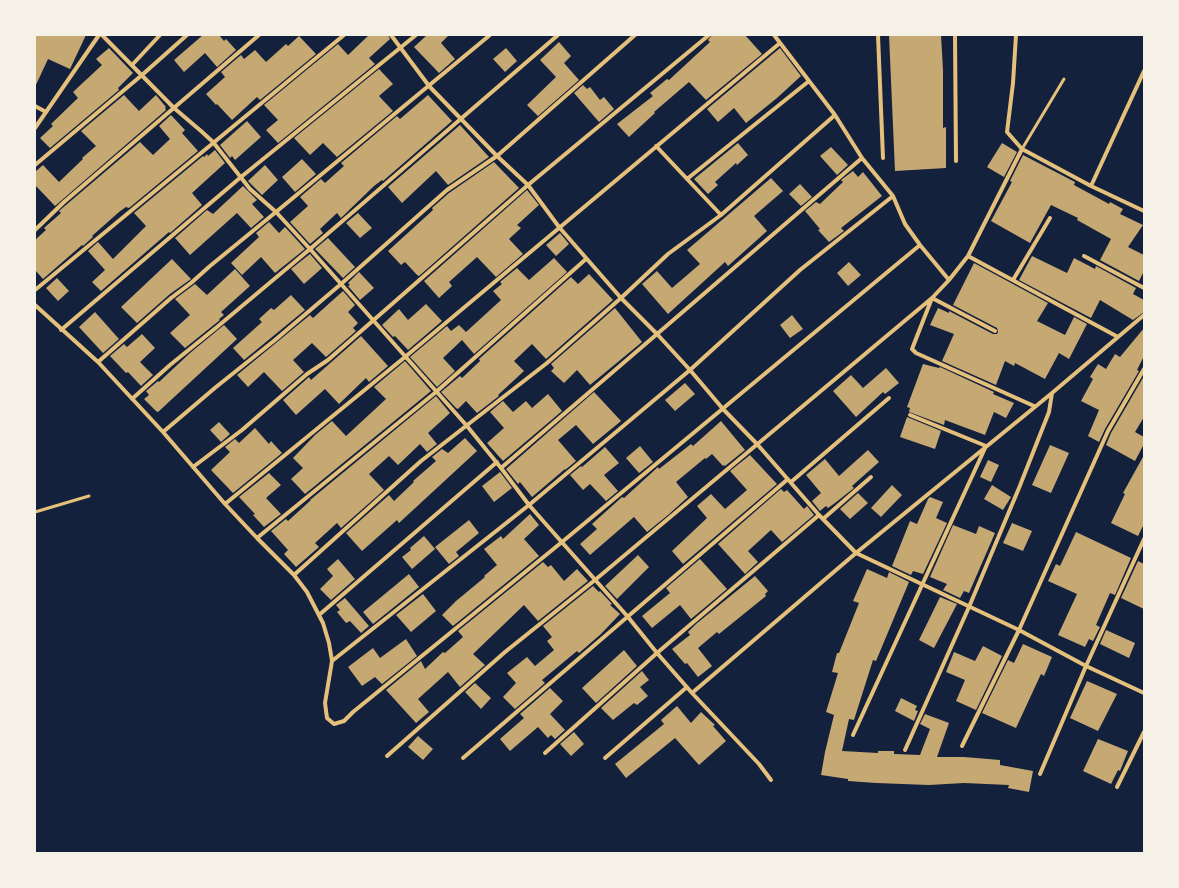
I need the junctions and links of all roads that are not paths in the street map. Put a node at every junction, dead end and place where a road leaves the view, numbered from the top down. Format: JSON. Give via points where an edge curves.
{"nodes":[{"id":1,"x":100,"y":35,"type":"edge"},
{"id":2,"x":160,"y":35,"type":"edge"},
{"id":3,"x":187,"y":35,"type":"edge"},
{"id":4,"x":259,"y":35,"type":"edge"},
{"id":5,"x":344,"y":35,"type":"edge"},
{"id":6,"x":391,"y":35,"type":"edge"},
{"id":7,"x":416,"y":35,"type":"edge"},
{"id":8,"x":490,"y":35,"type":"edge"},
{"id":9,"x":558,"y":35,"type":"edge"},
{"id":10,"x":634,"y":35,"type":"edge"},
{"id":11,"x":710,"y":35,"type":"edge"},
{"id":12,"x":774,"y":35,"type":"edge"},
{"id":13,"x":878,"y":35,"type":"edge"},
{"id":14,"x":955,"y":35,"type":"edge"},
{"id":15,"x":1016,"y":35,"type":"edge"},
{"id":16,"x":780,"y":43,"type":"junction"},
{"id":17,"x":401,"y":48,"type":"junction"},
{"id":18,"x":132,"y":65,"type":"junction"},
{"id":19,"x":1144,"y":71,"type":"edge"},
{"id":20,"x":142,"y":75,"type":"junction"},
{"id":21,"x":1064,"y":78,"type":"dead end"},
{"id":22,"x":809,"y":81,"type":"junction"},
{"id":23,"x":429,"y":86,"type":"junction"},
{"id":24,"x":35,"y":106,"type":"edge"},
{"id":25,"x":174,"y":108,"type":"junction"},
{"id":26,"x":46,"y":112,"type":"junction"},
{"id":27,"x":835,"y":115,"type":"junction"},
{"id":28,"x":460,"y":118,"type":"junction"},
{"id":29,"x":35,"y":128,"type":"edge"},
{"id":30,"x":213,"y":142,"type":"junction"},
{"id":31,"x":656,"y":146,"type":"junction"},
{"id":32,"x":1022,"y":149,"type":"junction"},
{"id":33,"x":497,"y":156,"type":"junction"},
{"id":34,"x":862,"y":158,"type":"junction"},
{"id":35,"x":883,"y":158,"type":"dead end"},
{"id":36,"x":956,"y":161,"type":"dead end"},
{"id":37,"x":35,"y":165,"type":"edge"},
{"id":38,"x":241,"y":177,"type":"junction"},
{"id":39,"x":687,"y":179,"type":"junction"},
{"id":40,"x":528,"y":185,"type":"junction"},
{"id":41,"x":1091,"y":186,"type":"junction"},
{"id":42,"x":893,"y":196,"type":"junction"},
{"id":43,"x":1144,"y":211,"type":"edge"},
{"id":44,"x":276,"y":212,"type":"junction"},
{"id":45,"x":721,"y":215,"type":"junction"},
{"id":46,"x":1050,"y":218,"type":"dead end"},
{"id":47,"x":559,"y":226,"type":"junction"},
{"id":48,"x":35,"y":230,"type":"edge"},
{"id":49,"x":920,"y":245,"type":"junction"},
{"id":50,"x":310,"y":249,"type":"junction"},
{"id":51,"x":968,"y":256,"type":"junction"},
{"id":52,"x":1084,"y":256,"type":"dead end"},
{"id":53,"x":586,"y":259,"type":"junction"},
{"id":54,"x":949,"y":280,"type":"junction"},
{"id":55,"x":1013,"y":280,"type":"junction"},
{"id":56,"x":341,"y":284,"type":"junction"},
{"id":57,"x":1144,"y":288,"type":"edge"},
{"id":58,"x":35,"y":290,"type":"edge"},
{"id":59,"x":621,"y":298,"type":"junction"},
{"id":60,"x":932,"y":298,"type":"junction"},
{"id":61,"x":35,"y":305,"type":"edge"},
{"id":62,"x":1144,"y":315,"type":"edge"},
{"id":63,"x":374,"y":321,"type":"junction"},
{"id":64,"x":61,"y":330,"type":"junction"},
{"id":65,"x":995,"y":331,"type":"dead end"},
{"id":66,"x":657,"y":334,"type":"junction"},
{"id":67,"x":1118,"y":337,"type":"junction"},
{"id":68,"x":405,"y":357,"type":"junction"},
{"id":69,"x":98,"y":362,"type":"junction"},
{"id":70,"x":1144,"y":369,"type":"edge"},
{"id":71,"x":690,"y":370,"type":"junction"},
{"id":72,"x":436,"y":392,"type":"junction"},
{"id":73,"x":1052,"y":392,"type":"junction"},
{"id":74,"x":889,"y":398,"type":"dead end"},
{"id":75,"x":132,"y":399,"type":"junction"},
{"id":76,"x":1034,"y":406,"type":"junction"},
{"id":77,"x":723,"y":409,"type":"junction"},
{"id":78,"x":910,"y":415,"type":"dead end"},
{"id":79,"x":467,"y":426,"type":"junction"},
{"id":80,"x":163,"y":432,"type":"junction"},
{"id":81,"x":757,"y":444,"type":"junction"},
{"id":82,"x":986,"y":446,"type":"junction"},
{"id":83,"x":497,"y":462,"type":"junction"},
{"id":84,"x":193,"y":467,"type":"junction"},
{"id":85,"x":501,"y":468,"type":"junction"},
{"id":86,"x":871,"y":477,"type":"dead end"},
{"id":87,"x":790,"y":480,"type":"junction"},
{"id":88,"x":89,"y":496,"type":"dead end"},
{"id":89,"x":225,"y":504,"type":"junction"},
{"id":90,"x":529,"y":505,"type":"junction"},
{"id":91,"x":35,"y":512,"type":"edge"},
{"id":92,"x":819,"y":515,"type":"junction"},
{"id":93,"x":823,"y":519,"type":"junction"},
{"id":94,"x":257,"y":538,"type":"junction"},
{"id":95,"x":1144,"y":539,"type":"edge"},
{"id":96,"x":562,"y":542,"type":"junction"},
{"id":97,"x":856,"y":553,"type":"junction"},
{"id":98,"x":294,"y":575,"type":"junction"},
{"id":99,"x":595,"y":580,"type":"junction"},
{"id":100,"x":922,"y":584,"type":"junction"},
{"id":101,"x":969,"y":607,"type":"junction"},
{"id":102,"x":319,"y":615,"type":"junction"},
{"id":103,"x":628,"y":617,"type":"junction"},
{"id":104,"x":1019,"y":630,"type":"junction"},
{"id":105,"x":657,"y":653,"type":"junction"},
{"id":106,"x":332,"y":661,"type":"junction"},
{"id":107,"x":1086,"y":666,"type":"junction"},
{"id":108,"x":687,"y":686,"type":"junction"},
{"id":109,"x":692,"y":693,"type":"junction"},
{"id":110,"x":1144,"y":694,"type":"edge"},
{"id":111,"x":1144,"y":732,"type":"edge"},
{"id":112,"x":853,"y":735,"type":"dead end"},
{"id":113,"x":962,"y":746,"type":"dead end"},
{"id":114,"x":905,"y":750,"type":"dead end"},
{"id":115,"x":545,"y":753,"type":"dead end"},
{"id":116,"x":387,"y":756,"type":"dead end"},
{"id":117,"x":463,"y":758,"type":"dead end"},
{"id":118,"x":605,"y":758,"type":"dead end"},
{"id":119,"x":1040,"y":774,"type":"dead end"},
{"id":120,"x":771,"y":780,"type":"dead end"},
{"id":121,"x":1117,"y":786,"type":"dead end"}],
"edges":[{"from":1,"to":18,"type":"street"},
{"from":1,"to":26,"type":"street"},
{"from":2,"to":18,"type":"street"},
{"from":3,"to":20,"type":"street"},
{"from":4,"to":25,"type":"street"},
{"from":5,"to":30,"type":"street"},
{"from":6,"to":17,"type":"street"},
{"from":7,"to":17,"type":"street"},
{"from":8,"to":23,"type":"street"},
{"from":9,"to":28,"type":"street"},
{"from":10,"to":33,"type":"street"},
{"from":11,"to":40,"type":"street"},
{"from":12,"to":16,"type":"street"},
{"from":13,"to":35,"type":"street"},
{"from":14,"to":36,"type":"street"},
{"from":15,"to":32,"type":"street","via":[[1007,132]]},
{"from":16,"to":22,"type":"street"},
{"from":16,"to":31,"type":"street"},
{"from":17,"to":23,"type":"street"},
{"from":17,"to":38,"type":"street"},
{"from":18,"to":20,"type":"street"},
{"from":19,"to":41,"type":"street"},
{"from":20,"to":25,"type":"street"},
{"from":20,"to":37,"type":"street"},
{"from":21,"to":32,"type":"lane"},
{"from":22,"to":27,"type":"street"},
{"from":22,"to":39,"type":"street"},
{"from":23,"to":28,"type":"street"},
{"from":23,"to":44,"type":"street"},
{"from":24,"to":26,"type":"street"},
{"from":25,"to":30,"type":"street"},
{"from":25,"to":48,"type":"street"},
{"from":26,"to":29,"type":"street"},
{"from":27,"to":34,"type":"street"},
{"from":27,"to":45,"type":"street"},
{"from":28,"to":33,"type":"street"},
{"from":28,"to":50,"type":"street"},
{"from":30,"to":38,"type":"street"},
{"from":30,"to":58,"type":"street"},
{"from":31,"to":39,"type":"street"},
{"from":31,"to":47,"type":"street"},
{"from":32,"to":41,"type":"street"},
{"from":32,"to":51,"type":"street"},
{"from":33,"to":40,"type":"street"},
{"from":33,"to":56,"type":"street","via":[[447,190]]},
{"from":34,"to":42,"type":"street"},
{"from":34,"to":66,"type":"street"},
{"from":38,"to":44,"type":"street"},
{"from":38,"to":64,"type":"street"},
{"from":39,"to":45,"type":"street"},
{"from":40,"to":47,"type":"street"},
{"from":40,"to":63,"type":"street"},
{"from":41,"to":43,"type":"street"},
{"from":42,"to":49,"type":"street","via":[[905,224]]},
{"from":42,"to":71,"type":"street","via":[[800,270]]},
{"from":44,"to":50,"type":"street"},
{"from":44,"to":69,"type":"street"},
{"from":45,"to":59,"type":"street","via":[[668,254]]},
{"from":46,"to":55,"type":"street"},
{"from":47,"to":53,"type":"street"},
{"from":47,"to":68,"type":"street"},
{"from":49,"to":54,"type":"street"},
{"from":49,"to":77,"type":"street"},
{"from":50,"to":56,"type":"street"},
{"from":50,"to":75,"type":"street"},
{"from":51,"to":54,"type":"street"},
{"from":51,"to":55,"type":"street"},
{"from":52,"to":57,"type":"street"},
{"from":53,"to":59,"type":"street"},
{"from":53,"to":72,"type":"street"},
{"from":54,"to":60,"type":"street"},
{"from":55,"to":67,"type":"street"},
{"from":56,"to":63,"type":"street"},
{"from":56,"to":80,"type":"street"},
{"from":59,"to":66,"type":"street"},
{"from":59,"to":79,"type":"street","via":[[547,363]]},
{"from":60,"to":65,"type":"street"},
{"from":60,"to":76,"type":"street","via":[[912,349]]},
{"from":60,"to":81,"type":"street"},
{"from":61,"to":64,"type":"street"},
{"from":62,"to":67,"type":"street"},
{"from":63,"to":68,"type":"street"},
{"from":63,"to":84,"type":"street"},
{"from":64,"to":69,"type":"street"},
{"from":66,"to":71,"type":"street"},
{"from":66,"to":85,"type":"street"},
{"from":67,"to":73,"type":"street"},
{"from":68,"to":72,"type":"street"},
{"from":68,"to":89,"type":"street"},
{"from":69,"to":75,"type":"street"},
{"from":70,"to":104,"type":"street","via":[[1108,431]]},
{"from":71,"to":77,"type":"street"},
{"from":71,"to":90,"type":"street"},
{"from":72,"to":79,"type":"street"},
{"from":72,"to":94,"type":"street"},
{"from":73,"to":76,"type":"street"},
{"from":73,"to":101,"type":"street","via":[[1049,412]]},
{"from":74,"to":87,"type":"street"},
{"from":75,"to":80,"type":"street"},
{"from":76,"to":82,"type":"street"},
{"from":77,"to":81,"type":"street"},
{"from":77,"to":96,"type":"street"},
{"from":78,"to":82,"type":"street"},
{"from":79,"to":83,"type":"street"},
{"from":79,"to":98,"type":"street","via":[[421,461]]},
{"from":80,"to":84,"type":"street"},
{"from":81,"to":87,"type":"street"},
{"from":81,"to":99,"type":"street"},
{"from":82,"to":97,"type":"street"},
{"from":82,"to":100,"type":"street"},
{"from":83,"to":85,"type":"street"},
{"from":83,"to":102,"type":"street"},
{"from":84,"to":89,"type":"street"},
{"from":85,"to":90,"type":"street"},
{"from":86,"to":93,"type":"street"},
{"from":87,"to":92,"type":"street"},
{"from":87,"to":103,"type":"street"},
{"from":88,"to":91,"type":"lane"},
{"from":89,"to":94,"type":"street"},
{"from":90,"to":96,"type":"street"},
{"from":90,"to":106,"type":"street"},
{"from":92,"to":93,"type":"street"},
{"from":92,"to":105,"type":"street"},
{"from":93,"to":97,"type":"street"},
{"from":94,"to":98,"type":"street"},
{"from":95,"to":107,"type":"street"},
{"from":96,"to":99,"type":"street"},
{"from":96,"to":106,"type":"street","via":[[344,721],[334,724],[327,718],[325,703]]},
{"from":97,"to":100,"type":"street"},
{"from":97,"to":109,"type":"street"},
{"from":98,"to":102,"type":"street"},
{"from":99,"to":103,"type":"street"},
{"from":99,"to":116,"type":"street","via":[[505,652]]},
{"from":100,"to":101,"type":"street"},
{"from":100,"to":112,"type":"street"},
{"from":101,"to":104,"type":"street"},
{"from":101,"to":114,"type":"street"},
{"from":102,"to":106,"type":"street"},
{"from":103,"to":105,"type":"street"},
{"from":103,"to":117,"type":"street"},
{"from":104,"to":107,"type":"street"},
{"from":104,"to":113,"type":"street"},
{"from":105,"to":108,"type":"street"},
{"from":105,"to":115,"type":"street"},
{"from":107,"to":110,"type":"street"},
{"from":107,"to":119,"type":"street"},
{"from":108,"to":109,"type":"street"},
{"from":108,"to":118,"type":"street"},
{"from":109,"to":120,"type":"street"},
{"from":111,"to":121,"type":"street"}]}
